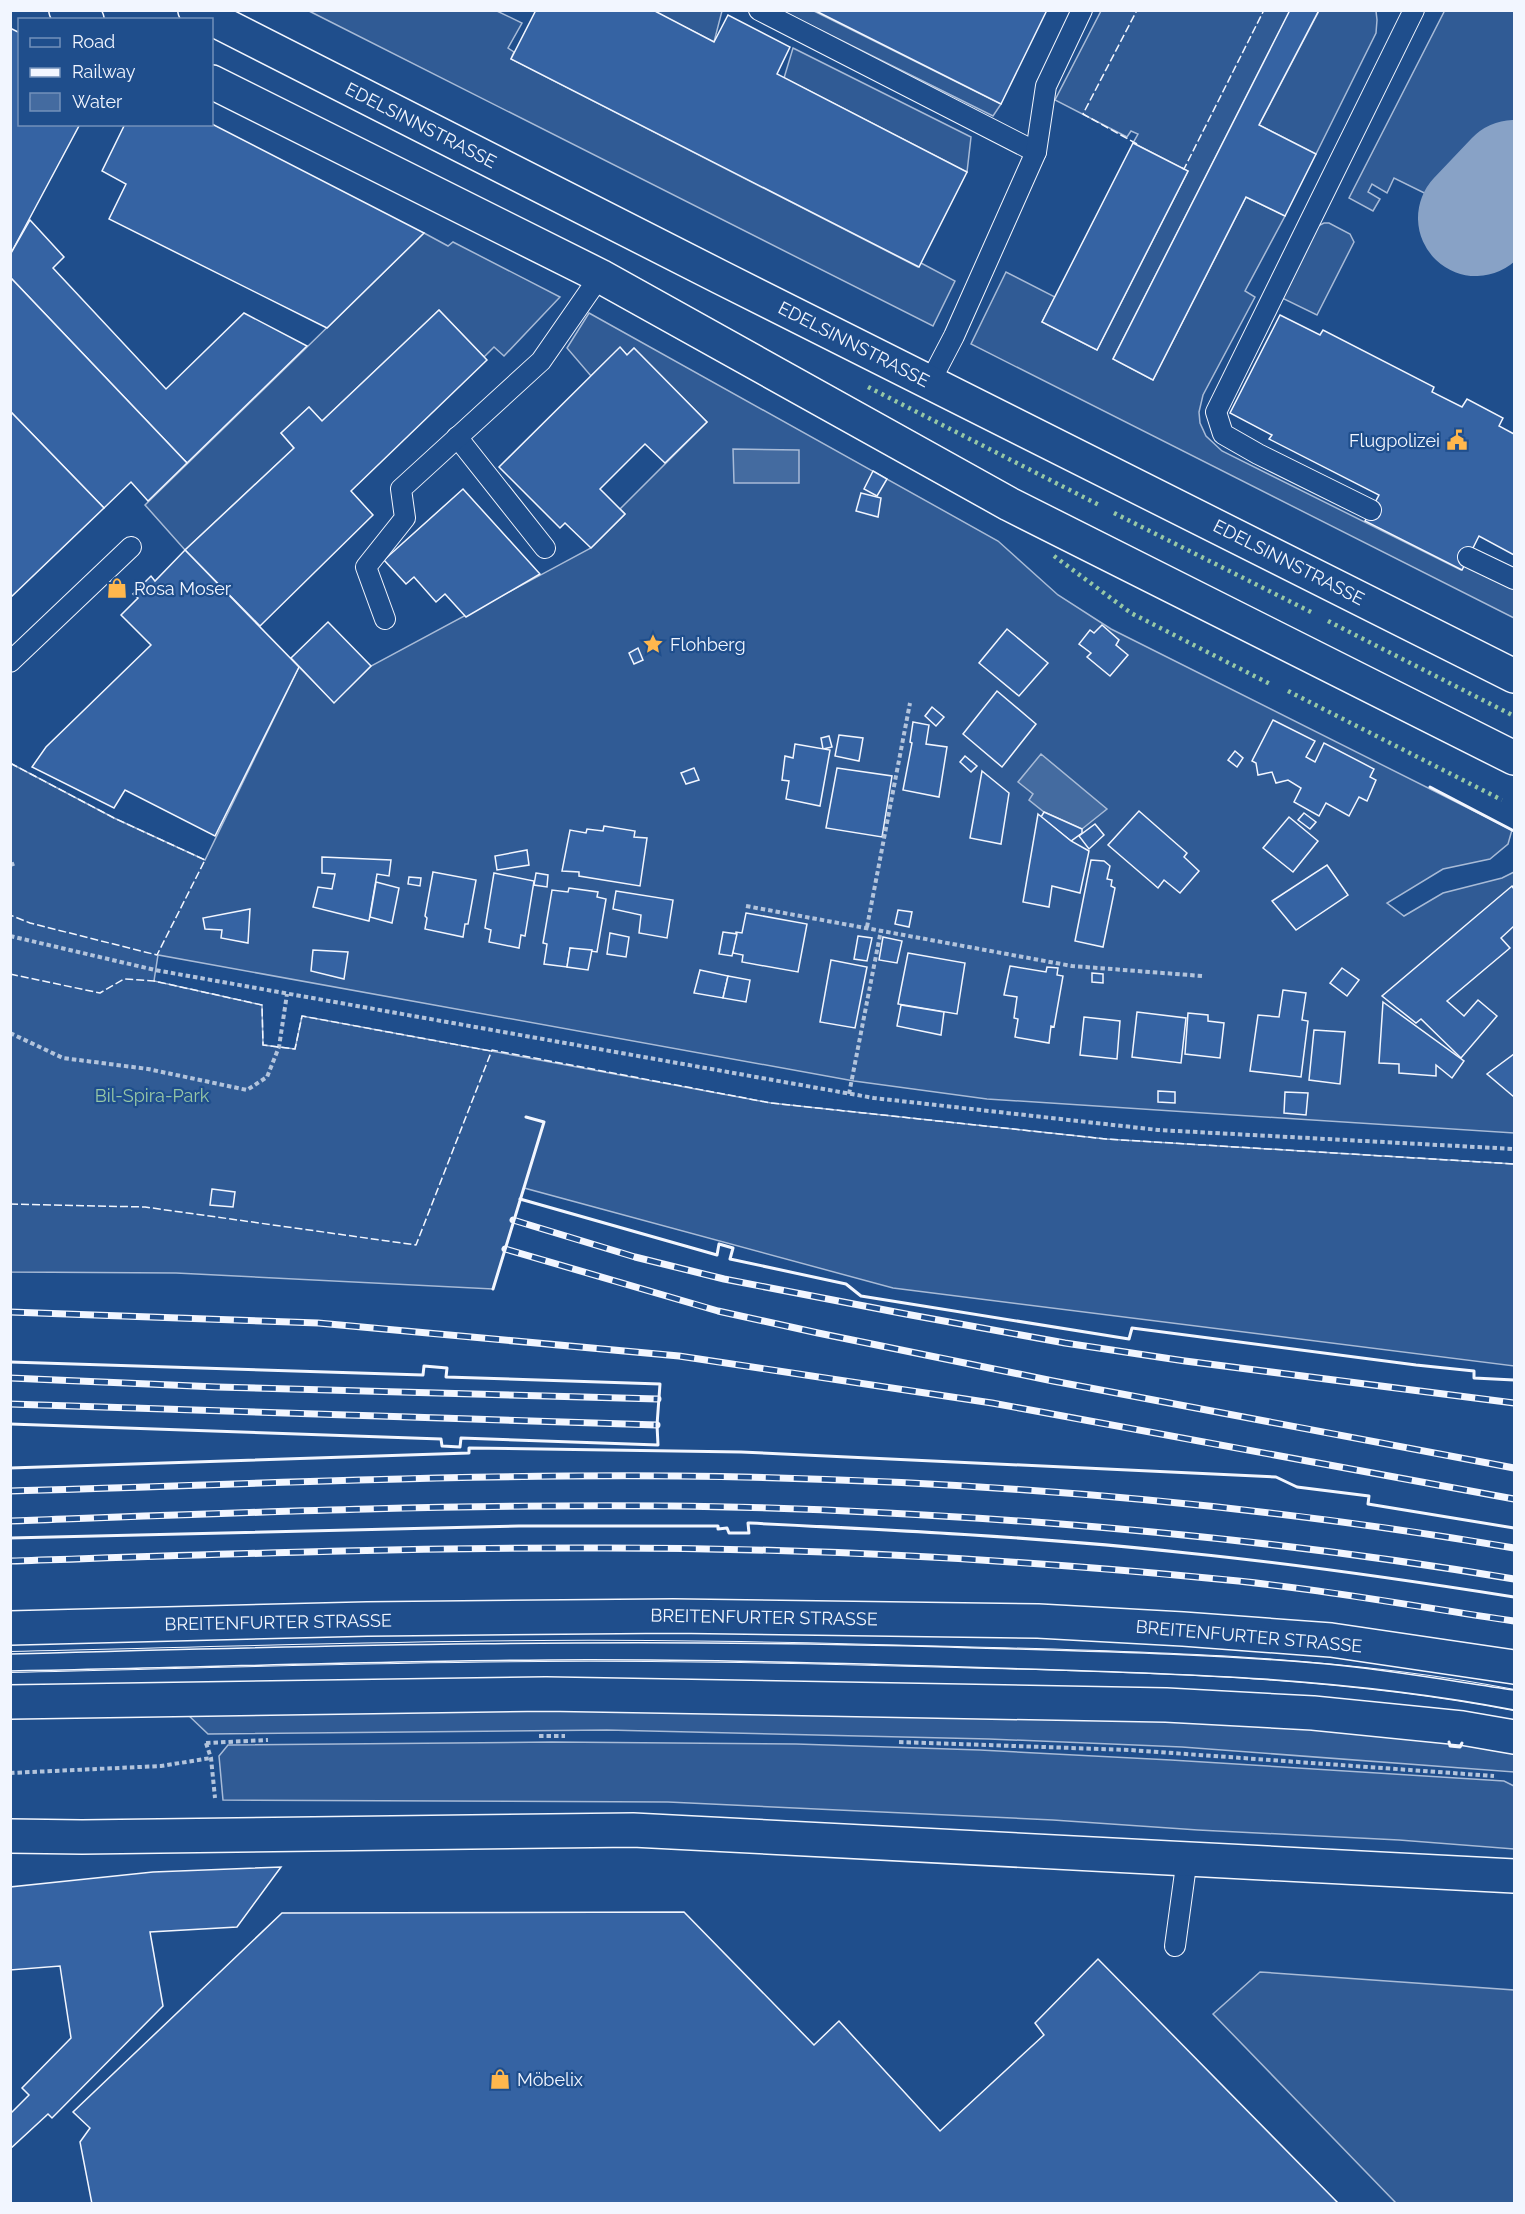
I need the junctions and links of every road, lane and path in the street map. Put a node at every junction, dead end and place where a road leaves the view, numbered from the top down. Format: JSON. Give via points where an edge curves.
{"nodes":[{"id":1,"x":66,"y":10,"type":"edge"},
{"id":2,"x":195,"y":10,"type":"edge"},
{"id":3,"x":759,"y":10,"type":"edge"},
{"id":4,"x":1082,"y":10,"type":"edge"},
{"id":5,"x":1414,"y":10,"type":"edge"},
{"id":6,"x":83,"y":18,"type":"edge"},
{"id":7,"x":211,"y":18,"type":"edge"},
{"id":8,"x":213,"y":19,"type":"edge"},
{"id":9,"x":213,"y":82,"type":"edge"},
{"id":10,"x":1036,"y":152,"type":"junction"},
{"id":11,"x":600,"y":276,"type":"junction"},
{"id":12,"x":930,"y":382,"type":"junction"},
{"id":13,"x":457,"y":437,"type":"junction"},
{"id":14,"x":1371,"y":510,"type":"dead end"},
{"id":15,"x":131,"y":547,"type":"dead end"},
{"id":16,"x":545,"y":548,"type":"dead end"},
{"id":17,"x":1468,"y":557,"type":"dead end"},
{"id":18,"x":1515,"y":579,"type":"edge"},
{"id":19,"x":385,"y":619,"type":"dead end"},
{"id":20,"x":10,"y":662,"type":"edge"},
{"id":21,"x":1515,"y":676,"type":"edge"},
{"id":22,"x":910,"y":703,"type":"dead end"},
{"id":23,"x":1515,"y":758,"type":"edge"},
{"id":24,"x":16,"y":863,"type":"dead end"},
{"id":25,"x":10,"y":865,"type":"edge"},
{"id":26,"x":746,"y":906,"type":"dead end"},
{"id":27,"x":867,"y":927,"type":"junction"},
{"id":28,"x":881,"y":930,"type":"junction"},
{"id":29,"x":10,"y":936,"type":"edge"},
{"id":30,"x":1202,"y":976,"type":"dead end"},
{"id":31,"x":287,"y":994,"type":"junction"},
{"id":32,"x":10,"y":1034,"type":"edge"},
{"id":33,"x":849,"y":1094,"type":"junction"},
{"id":34,"x":1515,"y":1149,"type":"edge"},
{"id":35,"x":10,"y":1628,"type":"edge"},
{"id":36,"x":10,"y":1662,"type":"edge"},
{"id":37,"x":1515,"y":1667,"type":"edge"},
{"id":38,"x":1515,"y":1700,"type":"edge"},
{"id":39,"x":10,"y":1702,"type":"edge"},
{"id":40,"x":529,"y":1736,"type":"dead end"},
{"id":41,"x":575,"y":1736,"type":"dead end"},
{"id":42,"x":1515,"y":1737,"type":"edge"},
{"id":43,"x":275,"y":1740,"type":"dead end"},
{"id":44,"x":895,"y":1742,"type":"dead end"},
{"id":45,"x":206,"y":1743,"type":"dead end"},
{"id":46,"x":211,"y":1758,"type":"dead end"},
{"id":47,"x":10,"y":1773,"type":"edge"},
{"id":48,"x":1502,"y":1776,"type":"dead end"},
{"id":49,"x":10,"y":1836,"type":"edge"},
{"id":50,"x":1187,"y":1858,"type":"junction"},
{"id":51,"x":1515,"y":1876,"type":"edge"},
{"id":52,"x":1175,"y":1946,"type":"dead end"}],
"edges":[{"from":1,"to":6,"type":"main road"},
{"from":2,"to":7,"type":"main road","name":"EDELSINNSTRASSE"},
{"from":3,"to":10,"type":"lane"},
{"from":4,"to":10,"type":"lane","via":[[1046,86]]},
{"from":5,"to":14,"type":"lane","via":[[1216,412],[1223,434]]},
{"from":8,"to":12,"type":"main road","name":"EDELSINNSTRASSE"},
{"from":9,"to":11,"type":"main road"},
{"from":10,"to":12,"type":"lane"},
{"from":11,"to":13,"type":"lane","via":[[541,361]]},
{"from":11,"to":23,"type":"main road","via":[[1009,504]]},
{"from":12,"to":21,"type":"main road","name":"EDELSINNSTRASSE"},
{"from":13,"to":16,"type":"lane"},
{"from":13,"to":19,"type":"lane","via":[[401,489],[405,518],[366,567]]},
{"from":15,"to":20,"type":"lane"},
{"from":17,"to":18,"type":"lane"},
{"from":22,"to":27,"type":"path"},
{"from":24,"to":25,"type":"path"},
{"from":26,"to":27,"type":"path"},
{"from":27,"to":28,"type":"path"},
{"from":28,"to":30,"type":"path","via":[[1072,966]]},
{"from":28,"to":33,"type":"path"},
{"from":29,"to":31,"type":"path"},
{"from":31,"to":32,"type":"path","via":[[279,1047],[267,1077],[247,1090],[148,1069],[63,1058]]},
{"from":31,"to":33,"type":"path"},
{"from":33,"to":34,"type":"path","via":[[1158,1130]]},
{"from":35,"to":37,"type":"main road","name":"BREITENFURTER STRASSE","via":[[673,1616],[1038,1621],[1331,1641]]},
{"from":36,"to":38,"type":"lane","name":"BREITENFURTER STRASSE","via":[[541,1651],[839,1654],[1095,1661],[1322,1674]]},
{"from":39,"to":42,"type":"main road","via":[[546,1694],[1166,1705],[1313,1713]]},
{"from":40,"to":41,"type":"path"},
{"from":43,"to":45,"type":"path"},
{"from":44,"to":48,"type":"path","via":[[1130,1750]]},
{"from":46,"to":47,"type":"path","via":[[161,1766]]},
{"from":49,"to":50,"type":"main road","via":[[633,1830]]},
{"from":50,"to":51,"type":"main road"},
{"from":50,"to":52,"type":"lane"}]}
